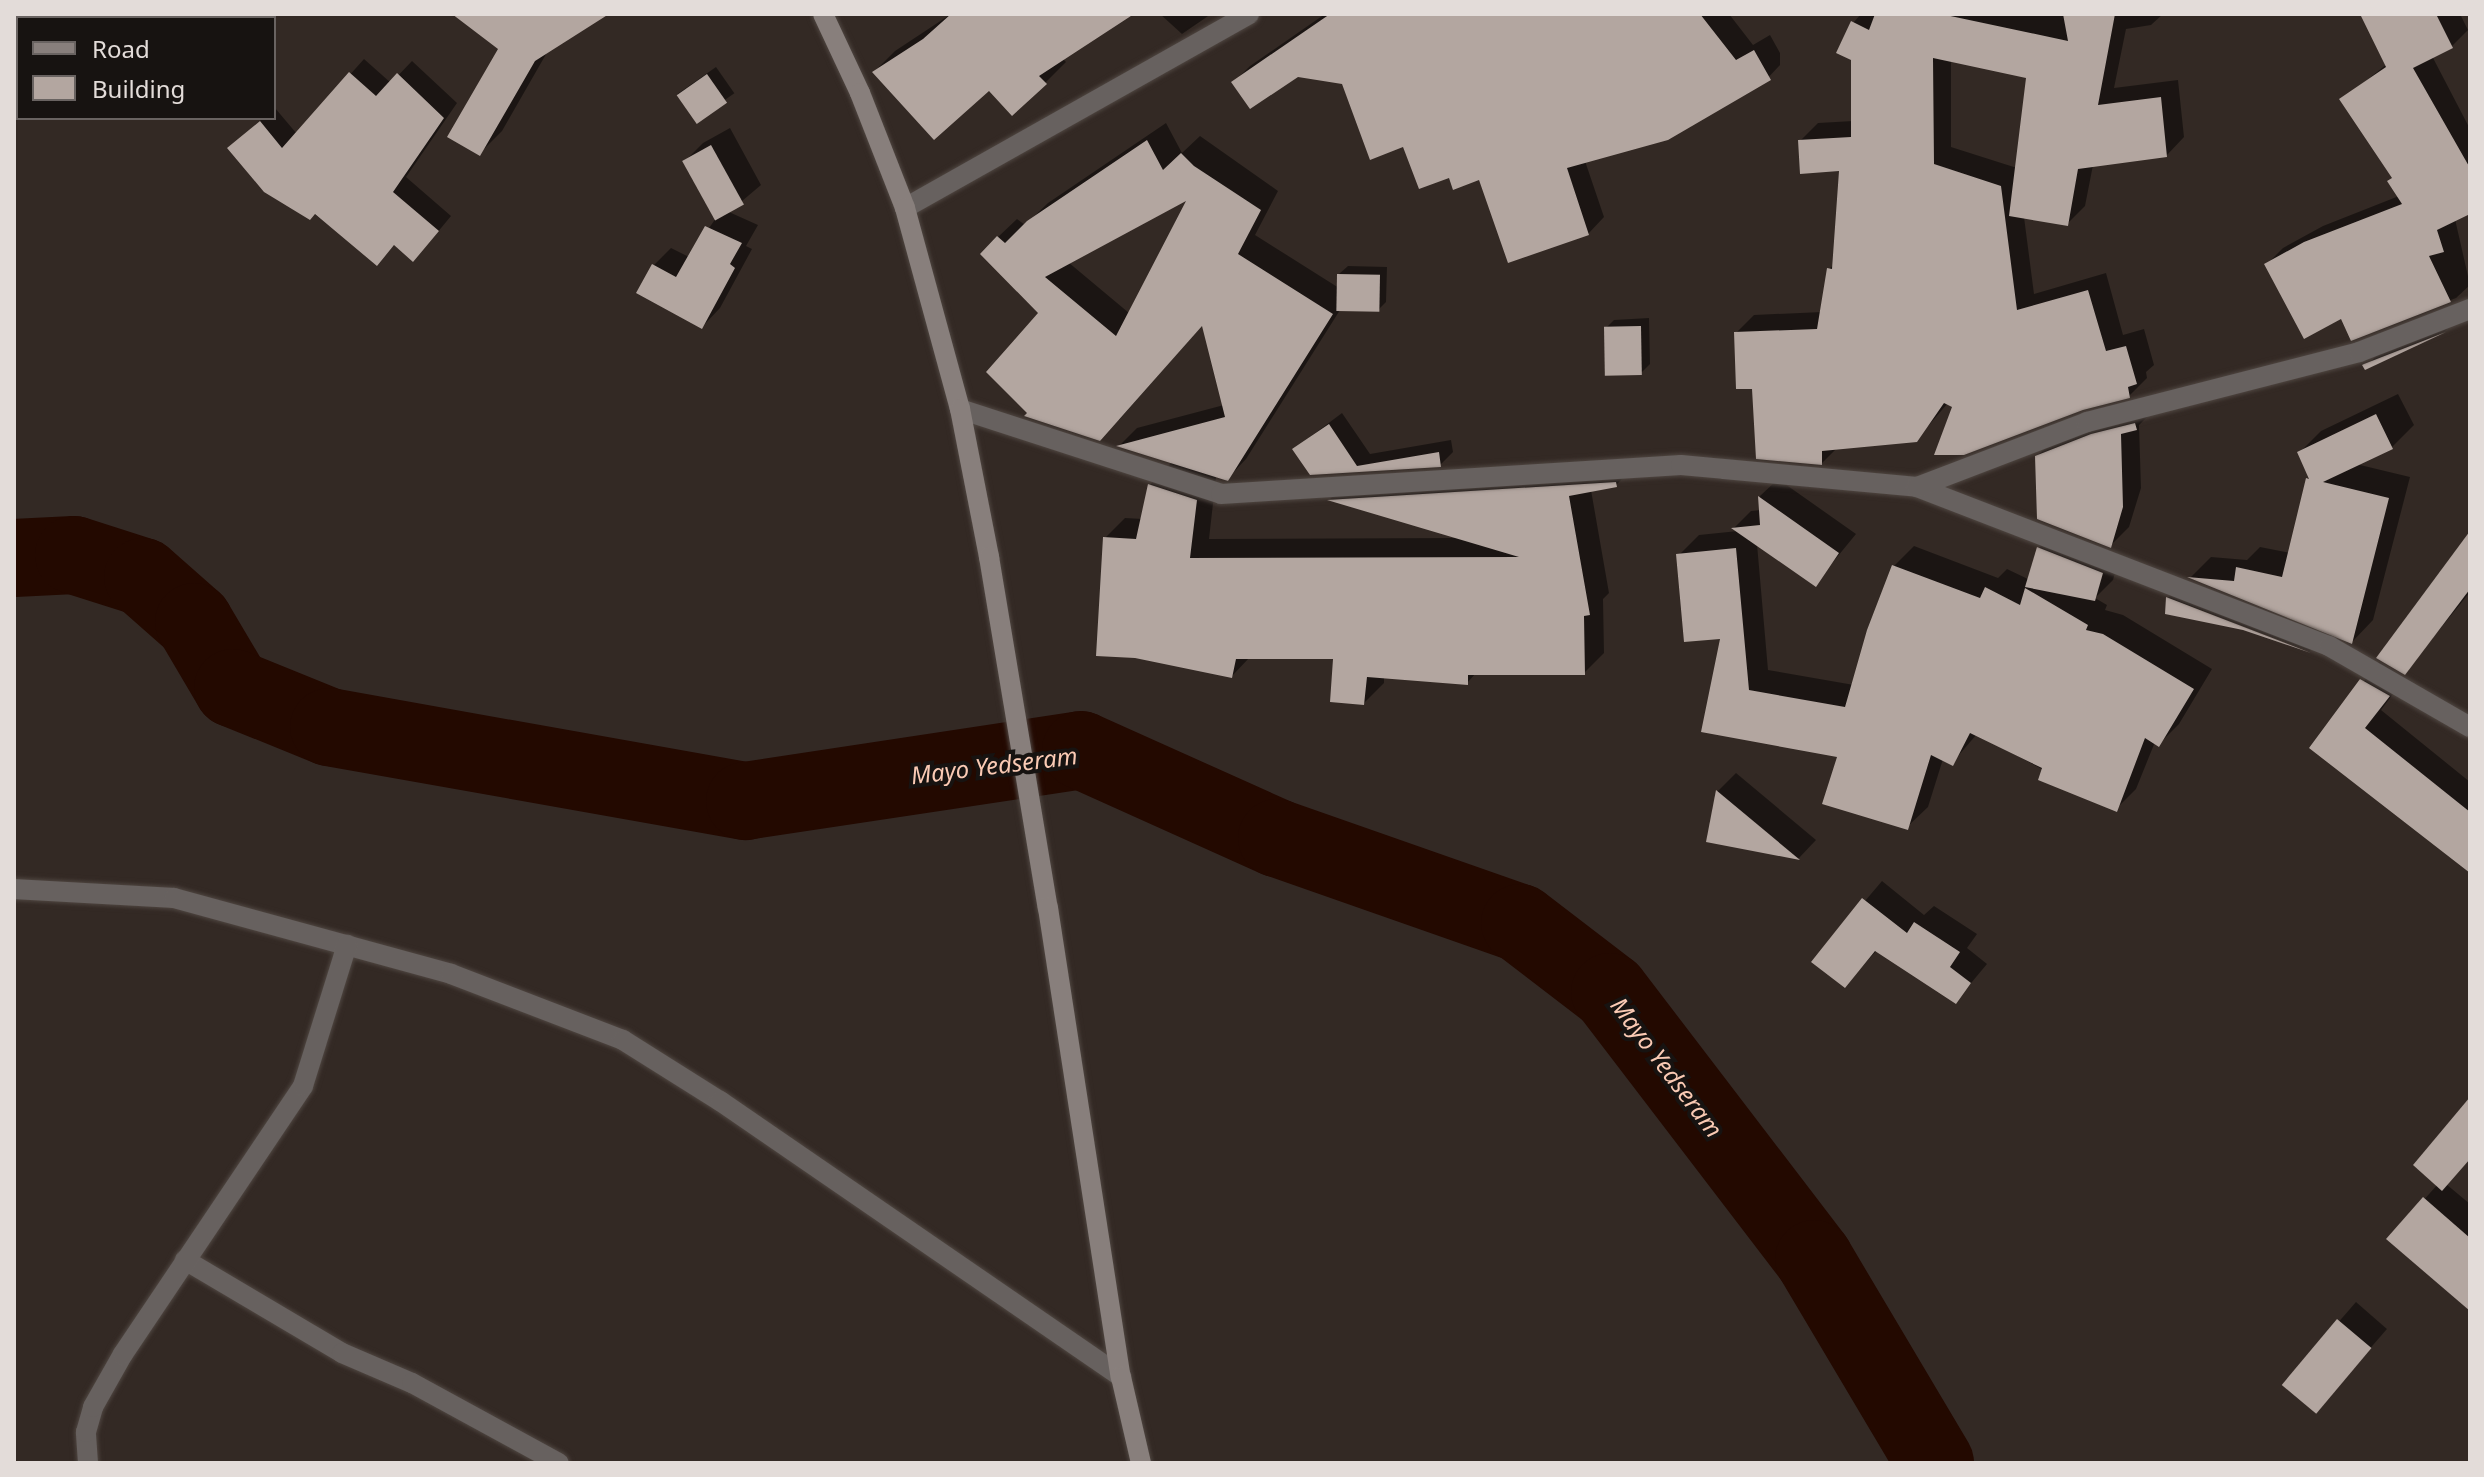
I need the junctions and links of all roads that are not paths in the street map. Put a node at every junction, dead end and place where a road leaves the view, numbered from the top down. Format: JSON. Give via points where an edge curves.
{"nodes":[{"id":1,"x":823,"y":14,"type":"edge"},
{"id":2,"x":1249,"y":14,"type":"edge"},
{"id":3,"x":905,"y":208,"type":"junction"},
{"id":4,"x":2470,"y":309,"type":"edge"},
{"id":5,"x":960,"y":409,"type":"junction"},
{"id":6,"x":1917,"y":487,"type":"junction"},
{"id":7,"x":2470,"y":727,"type":"edge"},
{"id":8,"x":14,"y":889,"type":"edge"},
{"id":9,"x":347,"y":945,"type":"junction"},
{"id":10,"x":185,"y":1260,"type":"junction"},
{"id":11,"x":1121,"y":1377,"type":"junction"},
{"id":12,"x":88,"y":1463,"type":"edge"},
{"id":13,"x":559,"y":1463,"type":"edge"},
{"id":14,"x":1141,"y":1463,"type":"edge"}],
"edges":[{"from":1,"to":3,"type":"main road"},
{"from":2,"to":3,"type":"street"},
{"from":3,"to":5,"type":"main road"},
{"from":4,"to":6,"type":"street","via":[[2359,352],[2087,422]]},
{"from":5,"to":6,"type":"street","via":[[1221,494],[1681,465]]},
{"from":5,"to":11,"type":"main road","via":[[1048,908]]},
{"from":6,"to":7,"type":"street","via":[[2329,646]]},
{"from":8,"to":9,"type":"street","via":[[174,898]]},
{"from":9,"to":10,"type":"street","via":[[303,1086]]},
{"from":9,"to":11,"type":"street","via":[[451,974],[623,1040]]},
{"from":10,"to":12,"type":"street","via":[[93,1407],[86,1432]]},
{"from":10,"to":13,"type":"street","via":[[342,1353],[412,1383]]},
{"from":11,"to":14,"type":"main road"}]}
